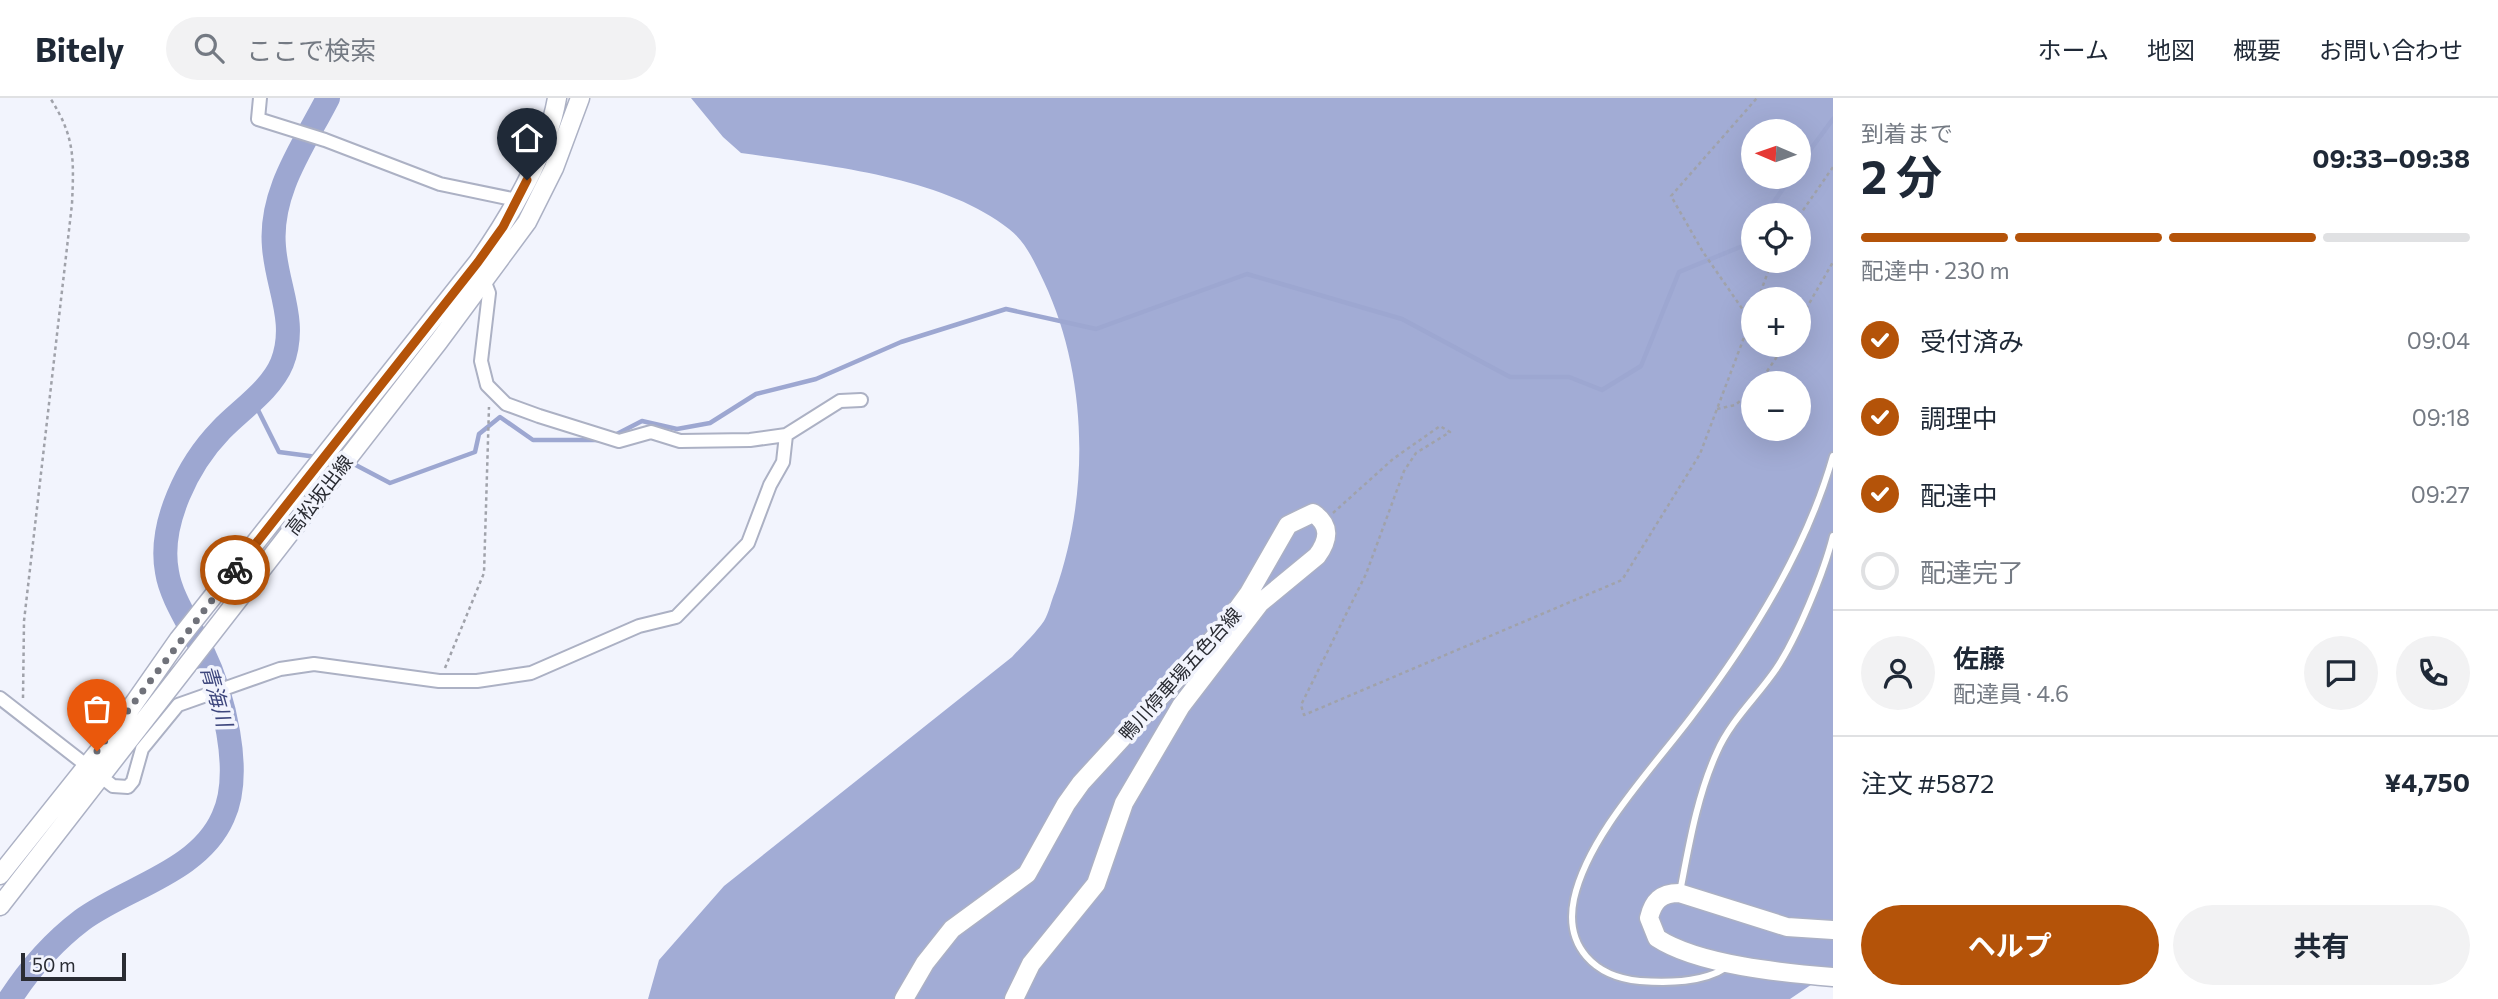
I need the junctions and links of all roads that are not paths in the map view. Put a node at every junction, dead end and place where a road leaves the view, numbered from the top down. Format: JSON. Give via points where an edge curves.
{"nodes":[{"id":1,"x":260,"y":98,"type":"edge"},
{"id":2,"x":557,"y":98,"type":"edge"},
{"id":3,"x":580,"y":98,"type":"edge"},
{"id":4,"x":517,"y":200,"type":"junction"},
{"id":5,"x":484,"y":280,"type":"junction"},
{"id":6,"x":862,"y":400,"type":"dead end"},
{"id":7,"x":786,"y":435,"type":"junction"},
{"id":8,"x":1833,"y":456,"type":"edge"},
{"id":9,"x":1833,"y":536,"type":"edge"},
{"id":10,"x":0,"y":698,"type":"edge"},
{"id":11,"x":86,"y":765,"type":"junction"},
{"id":12,"x":101,"y":777,"type":"junction"},
{"id":13,"x":0,"y":875,"type":"edge"},
{"id":14,"x":1679,"y":893,"type":"junction"},
{"id":15,"x":0,"y":906,"type":"edge"},
{"id":16,"x":1833,"y":930,"type":"edge"},
{"id":17,"x":1733,"y":963,"type":"junction"},
{"id":18,"x":1833,"y":977,"type":"edge"},
{"id":19,"x":904,"y":999,"type":"edge"},
{"id":20,"x":1014,"y":999,"type":"edge"}],
"edges":[{"from":1,"to":4,"type":"street","via":[[258,119],[440,184]]},
{"from":2,"to":4,"type":"main road","name":"高松坂出線"},
{"from":3,"to":5,"type":"main road","name":"高松坂出線","via":[[554,168],[527,222]]},
{"from":4,"to":11,"type":"main road","name":"高松坂出線","via":[[478,262],[179,639]]},
{"from":5,"to":7,"type":"street","via":[[489,293],[481,361],[487,385],[506,404],[618,441],[651,432],[680,441]]},
{"from":5,"to":12,"type":"main road","name":"高松坂出線"},
{"from":6,"to":7,"type":"street","via":[[840,401]]},
{"from":7,"to":12,"type":"street","via":[[783,462],[747,543],[676,617],[639,626],[531,673],[477,681],[439,681],[314,664],[281,669],[178,705],[142,749],[128,787],[113,786]]},
{"from":8,"to":17,"type":"lane","via":[[1822,497],[1801,544],[1763,612],[1609,825],[1583,872],[1574,900],[1576,939],[1590,961],[1611,976],[1647,982],[1701,979]]},
{"from":9,"to":14,"type":"lane","via":[[1777,668],[1717,750],[1695,819]]},
{"from":10,"to":11,"type":"street"},
{"from":11,"to":12,"type":"street"},
{"from":11,"to":13,"type":"main road","name":"高松坂出線"},
{"from":12,"to":15,"type":"main road","name":"高松坂出線"},
{"from":14,"to":16,"type":"main road","via":[[1787,927]]},
{"from":14,"to":17,"type":"main road","via":[[1663,895],[1651,908],[1650,928],[1667,944]]},
{"from":17,"to":18,"type":"main road"},
{"from":19,"to":20,"type":"main road","name":"鴨川停車場五色台線","via":[[952,929],[1027,874],[1066,804],[1238,610],[1288,525],[1313,513],[1328,536],[1324,546],[1260,603],[1169,726],[1124,803],[1096,884],[1031,964]]}]}
